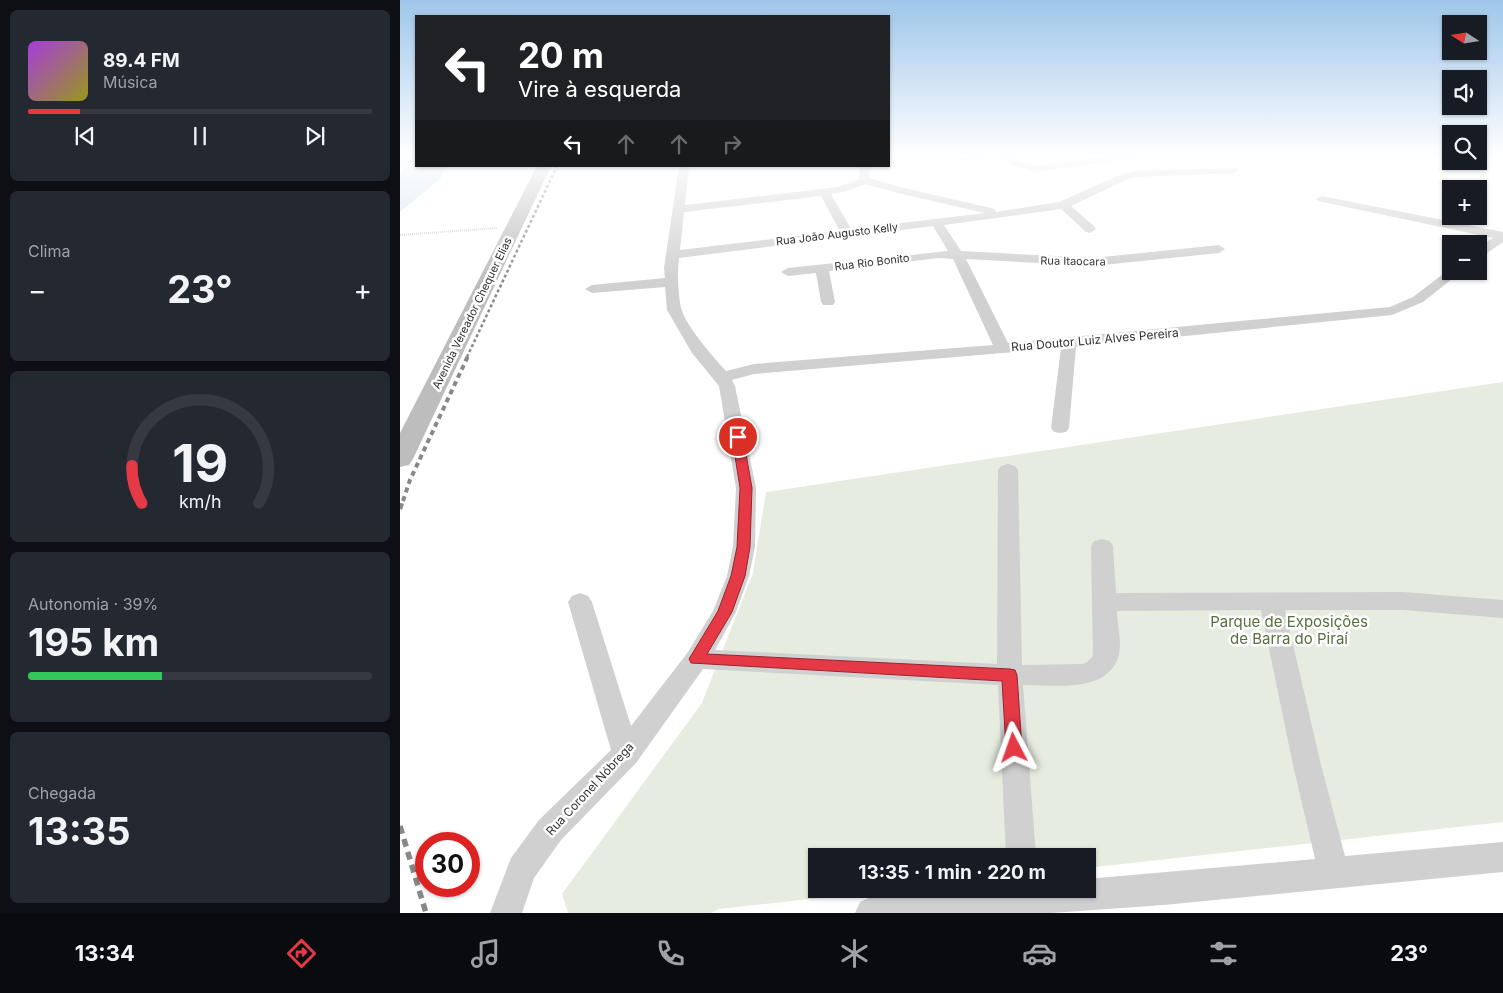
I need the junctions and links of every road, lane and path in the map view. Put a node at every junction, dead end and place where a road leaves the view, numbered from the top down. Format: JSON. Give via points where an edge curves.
{"nodes":[{"id":1,"x":529,"y":198,"type":"edge"},
{"id":2,"x":680,"y":198,"type":"edge"},
{"id":3,"x":776,"y":198,"type":"edge"},
{"id":4,"x":827,"y":198,"type":"edge"},
{"id":5,"x":931,"y":198,"type":"edge"},
{"id":6,"x":1079,"y":198,"type":"edge"},
{"id":7,"x":1322,"y":199,"type":"dead end"},
{"id":8,"x":1063,"y":205,"type":"junction"},
{"id":9,"x":679,"y":209,"type":"junction"},
{"id":10,"x":1002,"y":214,"type":"junction"},
{"id":11,"x":936,"y":222,"type":"junction"},
{"id":12,"x":515,"y":226,"type":"junction"},
{"id":13,"x":1090,"y":229,"type":"dead end"},
{"id":14,"x":846,"y":232,"type":"junction"},
{"id":15,"x":400,"y":235,"type":"edge"},
{"id":16,"x":1503,"y":236,"type":"edge"},
{"id":17,"x":1487,"y":247,"type":"edge"},
{"id":18,"x":1219,"y":249,"type":"dead end"},
{"id":19,"x":673,"y":255,"type":"junction"},
{"id":20,"x":956,"y":255,"type":"junction"},
{"id":21,"x":822,"y":268,"type":"junction"},
{"id":22,"x":788,"y":272,"type":"dead end"},
{"id":23,"x":1445,"y":280,"type":"edge"},
{"id":24,"x":670,"y":282,"type":"junction"},
{"id":25,"x":592,"y":289,"type":"dead end"},
{"id":26,"x":828,"y":302,"type":"dead end"},
{"id":27,"x":1069,"y":343,"type":"junction"},
{"id":28,"x":1003,"y":348,"type":"junction"},
{"id":29,"x":722,"y":377,"type":"junction"},
{"id":30,"x":408,"y":428,"type":"edge"},
{"id":31,"x":1060,"y":428,"type":"dead end"},
{"id":32,"x":400,"y":459,"type":"edge"},
{"id":33,"x":1008,"y":470,"type":"dead end"},
{"id":34,"x":1102,"y":546,"type":"dead end"},
{"id":35,"x":1271,"y":601,"type":"junction"},
{"id":36,"x":580,"y":602,"type":"dead end"},
{"id":37,"x":1105,"y":602,"type":"junction"},
{"id":38,"x":1503,"y":609,"type":"edge"},
{"id":39,"x":696,"y":659,"type":"junction"},
{"id":40,"x":1010,"y":675,"type":"junction"},
{"id":41,"x":626,"y":754,"type":"junction"},
{"id":42,"x":1021,"y":848,"type":"edge"},
{"id":43,"x":1503,"y":857,"type":"edge"},
{"id":44,"x":1334,"y":872,"type":"junction"},
{"id":45,"x":1096,"y":891,"type":"edge"},
{"id":46,"x":991,"y":898,"type":"edge"},
{"id":47,"x":506,"y":913,"type":"edge"},
{"id":48,"x":871,"y":913,"type":"edge"}],
"edges":[{"from":1,"to":12,"type":"main road","name":"Avenida Vereador Chequer Elias"},
{"from":2,"to":9,"type":"street","name":"Rua Coronel Nóbrega"},
{"from":3,"to":9,"type":"street"},
{"from":4,"to":14,"type":"street"},
{"from":5,"to":10,"type":"street"},
{"from":6,"to":8,"type":"street","name":"Rua João Augusto Kelly"},
{"from":7,"to":16,"type":"street"},
{"from":8,"to":10,"type":"street","name":"Rua João Augusto Kelly"},
{"from":8,"to":13,"type":"street"},
{"from":9,"to":19,"type":"street","name":"Rua Coronel Nóbrega"},
{"from":10,"to":11,"type":"street","name":"Rua João Augusto Kelly"},
{"from":11,"to":14,"type":"street","name":"Rua João Augusto Kelly"},
{"from":11,"to":20,"type":"street"},
{"from":12,"to":15,"type":"path"},
{"from":12,"to":30,"type":"main road","name":"Avenida Vereador Chequer Elias"},
{"from":14,"to":19,"type":"street","name":"Rua João Augusto Kelly"},
{"from":16,"to":17,"type":"street"},
{"from":18,"to":20,"type":"street","name":"Rua Itaocara","via":[[1093,262]]},
{"from":19,"to":24,"type":"street","name":"Rua Coronel Nóbrega"},
{"from":20,"to":21,"type":"street","name":"Rua Rio Bonito","via":[[928,255]]},
{"from":20,"to":28,"type":"street"},
{"from":21,"to":22,"type":"street","name":"Rua Rio Bonito"},
{"from":21,"to":26,"type":"street"},
{"from":23,"to":27,"type":"street","name":"Rua Doutor Luiz Alves Pereira","via":[[1417,302],[1392,311]]},
{"from":24,"to":25,"type":"street"},
{"from":24,"to":29,"type":"street","name":"Rua Coronel Nóbrega","via":[[678,318],[700,353]]},
{"from":27,"to":28,"type":"street","name":"Rua Doutor Luiz Alves Pereira"},
{"from":27,"to":31,"type":"street"},
{"from":28,"to":29,"type":"street","name":"Rua Doutor Luiz Alves Pereira","via":[[754,369]]},
{"from":29,"to":39,"type":"street","name":"Rua Coronel Nóbrega","via":[[727,386],[745,480],[744,547],[738,576],[724,612]]},
{"from":30,"to":32,"type":"main road","name":"Avenida Vereador Chequer Elias"},
{"from":33,"to":40,"type":"street"},
{"from":34,"to":37,"type":"street"},
{"from":35,"to":37,"type":"street"},
{"from":35,"to":38,"type":"street","via":[[1403,601]]},
{"from":35,"to":44,"type":"street"},
{"from":36,"to":41,"type":"street"},
{"from":37,"to":40,"type":"street","via":[[1107,653],[1096,670],[1083,674]]},
{"from":39,"to":40,"type":"street"},
{"from":39,"to":41,"type":"street","name":"Rua Coronel Nóbrega"},
{"from":40,"to":42,"type":"street"},
{"from":41,"to":47,"type":"street","name":"Rua Coronel Nóbrega","via":[[550,830],[522,869]]},
{"from":43,"to":44,"type":"street"},
{"from":44,"to":45,"type":"street","via":[[1164,889]]},
{"from":46,"to":48,"type":"street"}]}
